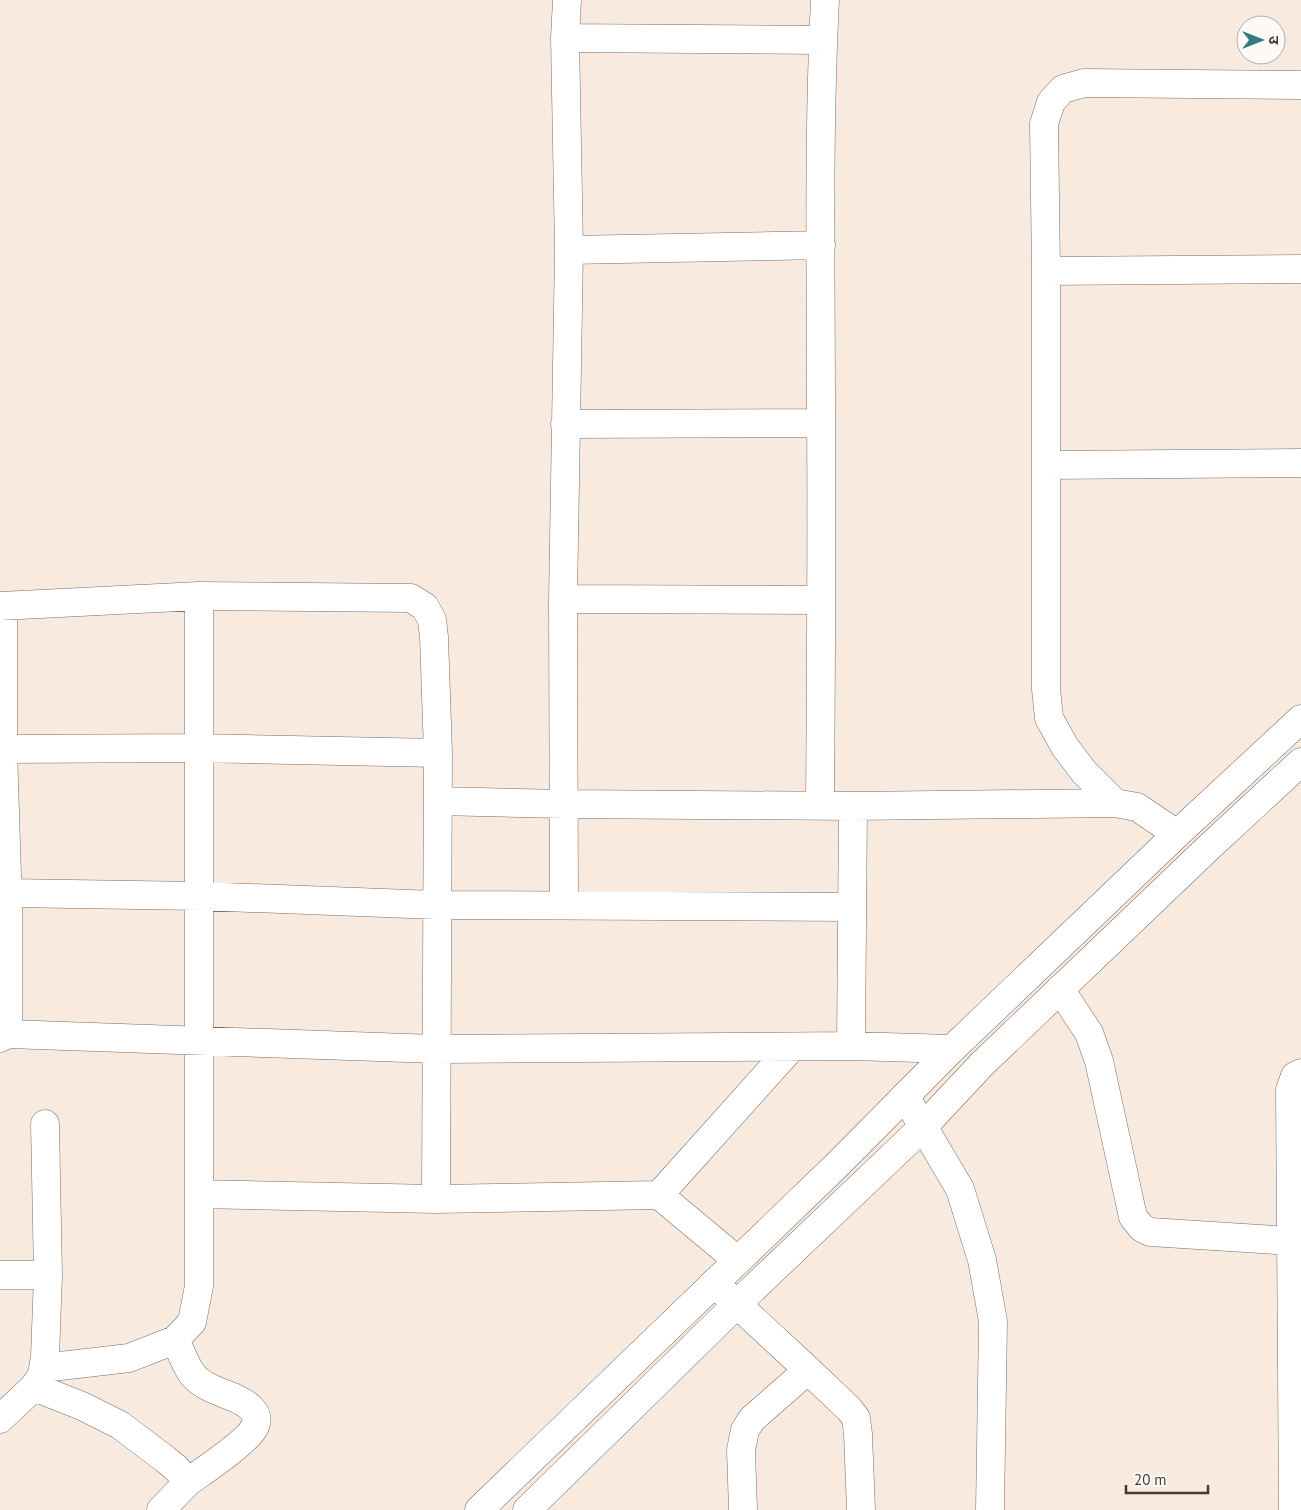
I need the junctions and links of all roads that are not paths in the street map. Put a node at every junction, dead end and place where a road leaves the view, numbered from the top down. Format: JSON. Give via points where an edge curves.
{"nodes":[{"id":1,"x":567,"y":0,"type":"edge"},
{"id":2,"x":825,"y":0,"type":"edge"},
{"id":3,"x":565,"y":38,"type":"junction"},
{"id":4,"x":823,"y":40,"type":"junction"},
{"id":5,"x":1301,"y":85,"type":"edge"},
{"id":6,"x":820,"y":245,"type":"junction"},
{"id":7,"x":569,"y":250,"type":"junction"},
{"id":8,"x":1301,"y":269,"type":"edge"},
{"id":9,"x":1046,"y":271,"type":"junction"},
{"id":10,"x":822,"y":423,"type":"junction"},
{"id":11,"x":565,"y":424,"type":"junction"},
{"id":12,"x":1301,"y":463,"type":"edge"},
{"id":13,"x":1046,"y":466,"type":"junction"},
{"id":14,"x":199,"y":596,"type":"junction"},
{"id":15,"x":563,"y":599,"type":"junction"},
{"id":16,"x":822,"y":600,"type":"junction"},
{"id":17,"x":2,"y":606,"type":"edge"},
{"id":18,"x":1297,"y":727,"type":"edge"},
{"id":19,"x":199,"y":748,"type":"junction"},
{"id":20,"x":3,"y":749,"type":"junction"},
{"id":21,"x":438,"y":753,"type":"junction"},
{"id":22,"x":1301,"y":762,"type":"edge"},
{"id":23,"x":2,"y":798,"type":"edge"},
{"id":24,"x":438,"y":801,"type":"junction"},
{"id":25,"x":1115,"y":803,"type":"junction"},
{"id":26,"x":563,"y":804,"type":"junction"},
{"id":27,"x":820,"y":805,"type":"junction"},
{"id":28,"x":854,"y":806,"type":"junction"},
{"id":29,"x":1177,"y":834,"type":"junction"},
{"id":30,"x":199,"y":896,"type":"junction"},
{"id":31,"x":5,"y":902,"type":"edge"},
{"id":32,"x":436,"y":904,"type":"junction"},
{"id":33,"x":564,"y":904,"type":"junction"},
{"id":34,"x":852,"y":906,"type":"junction"},
{"id":35,"x":1060,"y":989,"type":"junction"},
{"id":36,"x":4,"y":1036,"type":"edge"},
{"id":37,"x":199,"y":1040,"type":"junction"},
{"id":38,"x":851,"y":1046,"type":"junction"},
{"id":39,"x":791,"y":1048,"type":"junction"},
{"id":40,"x":436,"y":1049,"type":"junction"},
{"id":41,"x":952,"y":1049,"type":"junction"},
{"id":42,"x":1301,"y":1073,"type":"edge"},
{"id":43,"x":905,"y":1096,"type":"junction"},
{"id":44,"x":45,"y":1124,"type":"dead end"},
{"id":45,"x":924,"y":1127,"type":"junction"},
{"id":46,"x":199,"y":1194,"type":"junction"},
{"id":47,"x":659,"y":1195,"type":"junction"},
{"id":48,"x":436,"y":1198,"type":"junction"},
{"id":49,"x":1291,"y":1241,"type":"junction"},
{"id":50,"x":737,"y":1260,"type":"junction"},
{"id":51,"x":0,"y":1275,"type":"edge"},
{"id":52,"x":48,"y":1276,"type":"junction"},
{"id":53,"x":714,"y":1283,"type":"junction"},
{"id":54,"x":737,"y":1304,"type":"junction"},
{"id":55,"x":175,"y":1340,"type":"junction"},
{"id":56,"x":808,"y":1370,"type":"junction"},
{"id":57,"x":39,"y":1377,"type":"junction"},
{"id":58,"x":0,"y":1419,"type":"edge"},
{"id":59,"x":188,"y":1482,"type":"junction"},
{"id":60,"x":161,"y":1510,"type":"edge"},
{"id":61,"x":479,"y":1510,"type":"edge"},
{"id":62,"x":527,"y":1510,"type":"edge"},
{"id":63,"x":743,"y":1510,"type":"edge"},
{"id":64,"x":861,"y":1510,"type":"edge"},
{"id":65,"x":990,"y":1510,"type":"edge"},
{"id":66,"x":1293,"y":1510,"type":"edge"}],
"edges":[{"from":1,"to":3,"type":"street"},
{"from":2,"to":4,"type":"street"},
{"from":3,"to":4,"type":"street"},
{"from":3,"to":7,"type":"street"},
{"from":4,"to":6,"type":"street"},
{"from":5,"to":9,"type":"street","via":[[1084,83],[1063,89],[1051,102],[1044,124]]},
{"from":6,"to":7,"type":"street"},
{"from":6,"to":10,"type":"street"},
{"from":7,"to":11,"type":"street"},
{"from":8,"to":9,"type":"street"},
{"from":9,"to":13,"type":"street"},
{"from":10,"to":11,"type":"street"},
{"from":10,"to":16,"type":"street"},
{"from":11,"to":15,"type":"street"},
{"from":12,"to":13,"type":"street"},
{"from":13,"to":25,"type":"street","via":[[1046,679],[1049,718],[1084,772]]},
{"from":14,"to":17,"type":"street"},
{"from":14,"to":19,"type":"street"},
{"from":14,"to":21,"type":"street","via":[[411,598],[426,607],[434,637]]},
{"from":15,"to":16,"type":"street"},
{"from":15,"to":26,"type":"street"},
{"from":16,"to":27,"type":"street"},
{"from":17,"to":20,"type":"street"},
{"from":18,"to":29,"type":"street"},
{"from":19,"to":20,"type":"street"},
{"from":19,"to":21,"type":"street"},
{"from":19,"to":30,"type":"street"},
{"from":20,"to":23,"type":"street"},
{"from":21,"to":24,"type":"street"},
{"from":22,"to":35,"type":"street"},
{"from":23,"to":31,"type":"street"},
{"from":24,"to":26,"type":"street"},
{"from":24,"to":32,"type":"street"},
{"from":25,"to":28,"type":"street"},
{"from":25,"to":29,"type":"street","via":[[1136,807]]},
{"from":26,"to":27,"type":"street"},
{"from":26,"to":33,"type":"street"},
{"from":27,"to":28,"type":"street"},
{"from":28,"to":34,"type":"street"},
{"from":29,"to":41,"type":"street"},
{"from":30,"to":31,"type":"street"},
{"from":30,"to":32,"type":"street"},
{"from":30,"to":37,"type":"street"},
{"from":31,"to":36,"type":"street"},
{"from":32,"to":33,"type":"street"},
{"from":32,"to":40,"type":"street"},
{"from":33,"to":34,"type":"street"},
{"from":34,"to":38,"type":"street"},
{"from":35,"to":45,"type":"street","via":[[982,1064]]},
{"from":35,"to":49,"type":"street","via":[[1088,1033],[1099,1061],[1133,1217],[1142,1228],[1150,1232]]},
{"from":36,"to":37,"type":"street"},
{"from":37,"to":40,"type":"street"},
{"from":37,"to":46,"type":"street"},
{"from":38,"to":39,"type":"street"},
{"from":38,"to":41,"type":"street"},
{"from":39,"to":40,"type":"street"},
{"from":39,"to":47,"type":"street"},
{"from":40,"to":48,"type":"street"},
{"from":41,"to":43,"type":"street"},
{"from":42,"to":49,"type":"street","via":[[1295,1076],[1290,1090]]},
{"from":43,"to":45,"type":"street"},
{"from":43,"to":50,"type":"street"},
{"from":44,"to":52,"type":"street"},
{"from":45,"to":54,"type":"street"},
{"from":45,"to":65,"type":"street","via":[[960,1188],[982,1260],[992,1312]]},
{"from":46,"to":48,"type":"street"},
{"from":46,"to":55,"type":"street","via":[[199,1286],[192,1322]]},
{"from":47,"to":48,"type":"street"},
{"from":47,"to":50,"type":"street"},
{"from":49,"to":66,"type":"street"},
{"from":50,"to":53,"type":"street"},
{"from":51,"to":52,"type":"street"},
{"from":52,"to":57,"type":"street"},
{"from":53,"to":54,"type":"street"},
{"from":53,"to":61,"type":"street"},
{"from":54,"to":56,"type":"street"},
{"from":54,"to":62,"type":"street"},
{"from":55,"to":57,"type":"street","via":[[129,1358]]},
{"from":55,"to":59,"type":"street","via":[[192,1374],[203,1384],[245,1402],[256,1419],[255,1427],[242,1442]]},
{"from":56,"to":63,"type":"street","via":[[752,1419],[745,1430]]},
{"from":56,"to":64,"type":"street","via":[[856,1418]]},
{"from":57,"to":58,"type":"street"},
{"from":57,"to":59,"type":"street","via":[[82,1406],[120,1425],[176,1468]]},
{"from":59,"to":60,"type":"street"}]}
